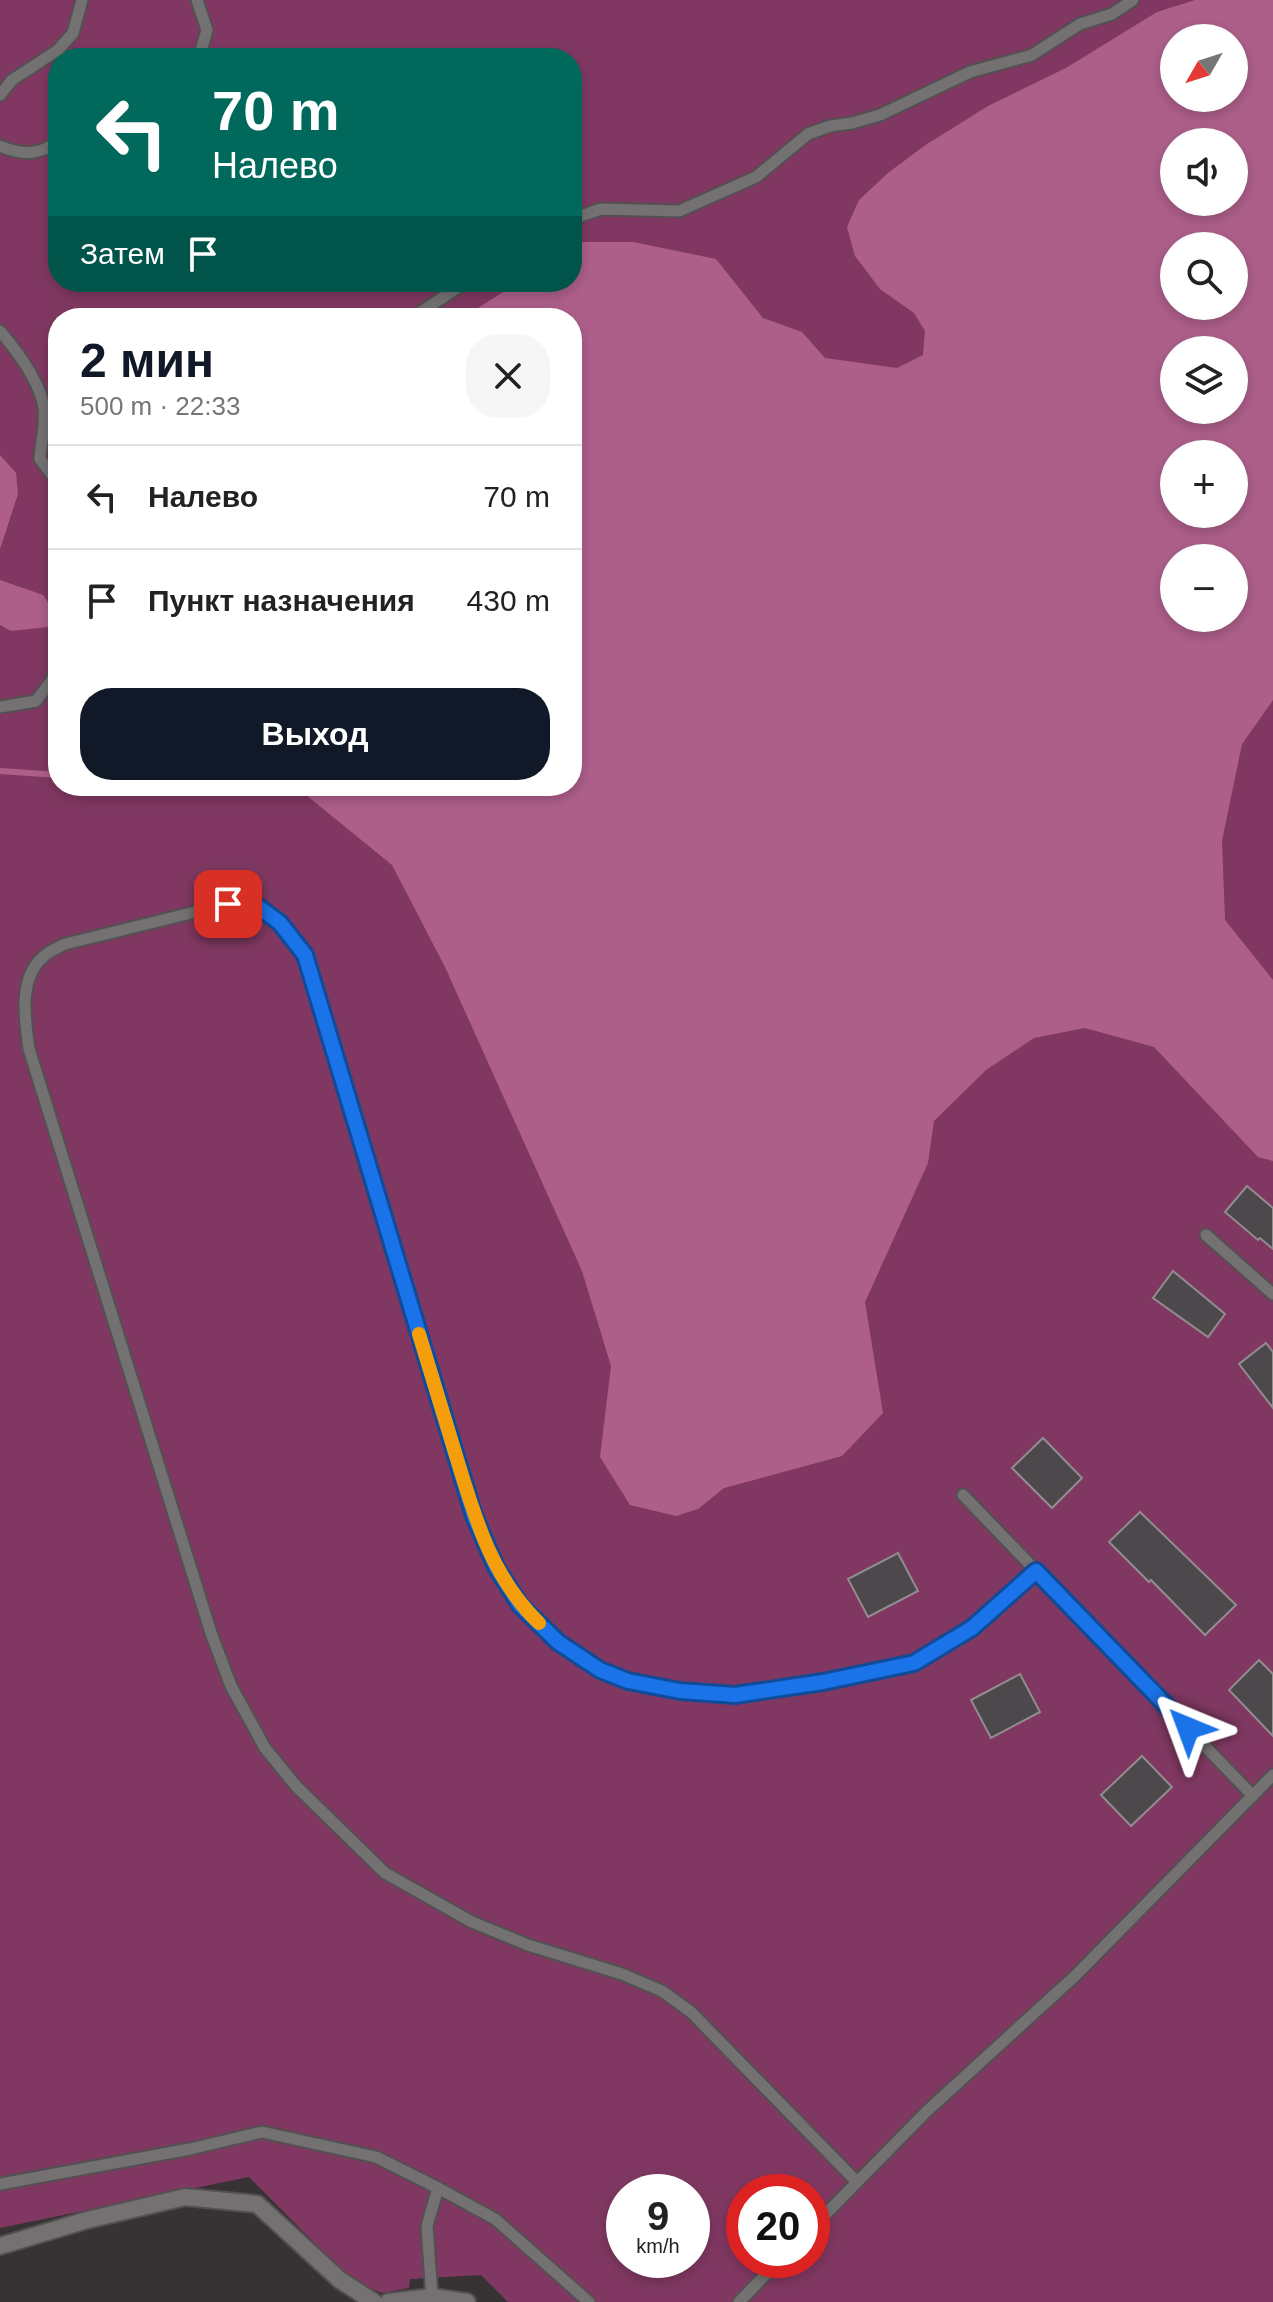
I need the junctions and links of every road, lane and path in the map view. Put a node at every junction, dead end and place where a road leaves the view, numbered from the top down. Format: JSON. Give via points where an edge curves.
{"nodes":[{"id":1,"x":82,"y":0,"type":"edge"},
{"id":2,"x":197,"y":0,"type":"edge"},
{"id":3,"x":1133,"y":0,"type":"edge"},
{"id":4,"x":60,"y":48,"type":"edge"},
{"id":5,"x":202,"y":48,"type":"edge"},
{"id":6,"x":48,"y":57,"type":"edge"},
{"id":7,"x":0,"y":95,"type":"edge"},
{"id":8,"x":0,"y":146,"type":"edge"},
{"id":9,"x":48,"y":149,"type":"edge"},
{"id":10,"x":582,"y":216,"type":"edge"},
{"id":11,"x":451,"y":292,"type":"edge"},
{"id":12,"x":427,"y":308,"type":"edge"},
{"id":13,"x":0,"y":331,"type":"edge"},
{"id":14,"x":48,"y":470,"type":"edge"},
{"id":15,"x":48,"y":685,"type":"edge"},
{"id":16,"x":0,"y":707,"type":"edge"},
{"id":17,"x":1206,"y":1235,"type":"dead end"},
{"id":18,"x":1273,"y":1294,"type":"edge"},
{"id":19,"x":963,"y":1495,"type":"dead end"},
{"id":20,"x":1036,"y":1571,"type":"junction"},
{"id":21,"x":1273,"y":1775,"type":"edge"},
{"id":22,"x":1253,"y":1796,"type":"junction"},
{"id":23,"x":857,"y":2182,"type":"junction"},
{"id":24,"x":0,"y":2184,"type":"edge"},
{"id":25,"x":438,"y":2188,"type":"junction"},
{"id":26,"x":830,"y":2210,"type":"edge"},
{"id":27,"x":0,"y":2246,"type":"edge"},
{"id":28,"x":762,"y":2278,"type":"edge"},
{"id":29,"x":432,"y":2297,"type":"junction"},
{"id":30,"x":374,"y":2302,"type":"edge"},
{"id":31,"x":388,"y":2302,"type":"edge"},
{"id":32,"x":467,"y":2302,"type":"edge"},
{"id":33,"x":589,"y":2302,"type":"edge"},
{"id":34,"x":739,"y":2302,"type":"edge"}],
"edges":[{"from":1,"to":4,"type":"lane","via":[[73,33]]},
{"from":2,"to":5,"type":"lane","via":[[207,30]]},
{"from":3,"to":10,"type":"lane","via":[[1112,14],[1080,24],[1032,55],[970,72],[880,115],[808,134],[756,177],[679,211],[601,209]]},
{"from":6,"to":7,"type":"lane","via":[[12,80]]},
{"from":8,"to":9,"type":"lane","via":[[25,154]]},
{"from":11,"to":12,"type":"lane"},
{"from":13,"to":14,"type":"lane","via":[[38,389],[44,407],[40,459]]},
{"from":15,"to":16,"type":"lane","via":[[36,701]]},
{"from":17,"to":18,"type":"lane"},
{"from":19,"to":20,"type":"lane"},
{"from":20,"to":22,"type":"lane"},
{"from":20,"to":23,"type":"lane","via":[[972,1628],[914,1663],[735,1695],[680,1691],[600,1670],[558,1642],[520,1605],[474,1516],[305,955],[280,923],[256,905],[228,904],[65,944],[42,958],[28,981],[29,1049],[211,1633],[231,1686],[265,1748],[385,1873],[472,1922],[622,1974],[662,1991],[691,2012]]},
{"from":21,"to":22,"type":"lane"},
{"from":22,"to":23,"type":"lane","via":[[1075,1976]]},
{"from":23,"to":26,"type":"lane"},
{"from":24,"to":25,"type":"lane","via":[[262,2132],[376,2157]]},
{"from":25,"to":29,"type":"lane","via":[[427,2226]]},
{"from":25,"to":33,"type":"lane","via":[[495,2219]]},
{"from":27,"to":30,"type":"street","via":[[185,2197],[257,2204],[340,2280]]},
{"from":28,"to":34,"type":"lane"},
{"from":29,"to":31,"type":"street"},
{"from":29,"to":32,"type":"street"}]}
